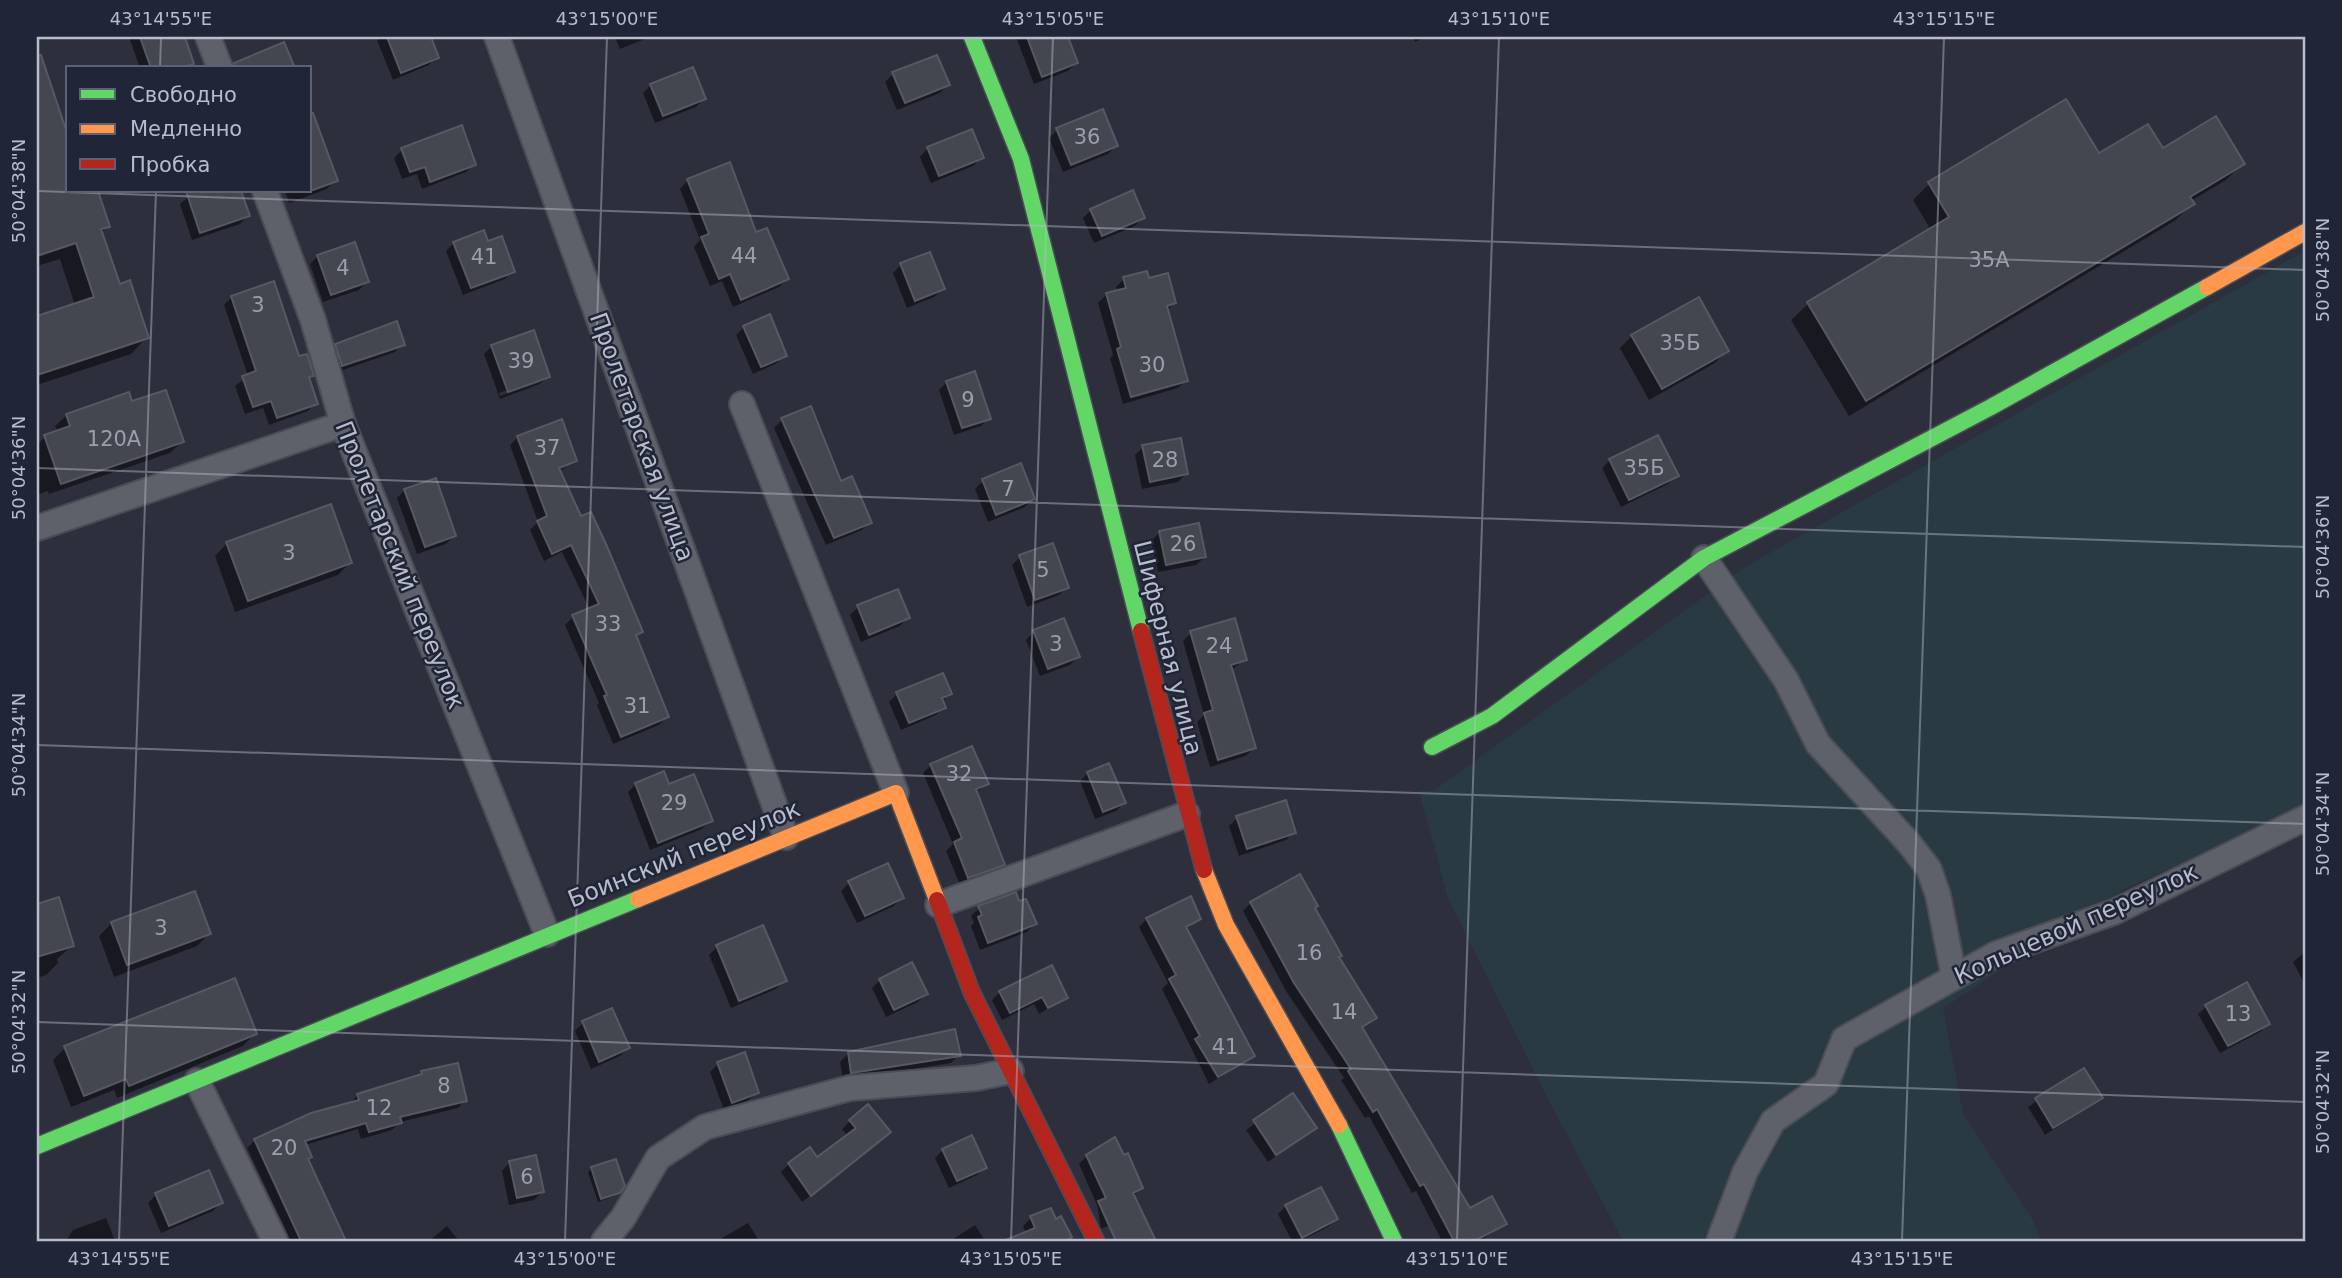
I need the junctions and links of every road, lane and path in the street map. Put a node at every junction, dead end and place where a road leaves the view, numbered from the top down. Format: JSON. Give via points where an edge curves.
{"nodes":[{"id":1,"x":208,"y":37,"type":"edge"},
{"id":2,"x":497,"y":37,"type":"edge"},
{"id":3,"x":972,"y":37,"type":"edge"},
{"id":4,"x":219,"y":66,"type":"edge"},
{"id":5,"x":265,"y":192,"type":"edge"},
{"id":6,"x":2305,"y":232,"type":"edge"},
{"id":7,"x":742,"y":404,"type":"dead end"},
{"id":8,"x":342,"y":424,"type":"junction"},
{"id":9,"x":37,"y":528,"type":"edge"},
{"id":10,"x":1704,"y":558,"type":"junction"},
{"id":11,"x":1432,"y":747,"type":"dead end"},
{"id":12,"x":896,"y":793,"type":"junction"},
{"id":13,"x":1187,"y":814,"type":"junction"},
{"id":14,"x":2305,"y":818,"type":"edge"},
{"id":15,"x":786,"y":837,"type":"junction"},
{"id":16,"x":938,"y":905,"type":"junction"},
{"id":17,"x":547,"y":934,"type":"junction"},
{"id":18,"x":1954,"y":977,"type":"junction"},
{"id":19,"x":1011,"y":1071,"type":"junction"},
{"id":20,"x":197,"y":1081,"type":"junction"},
{"id":21,"x":37,"y":1146,"type":"edge"},
{"id":22,"x":275,"y":1241,"type":"edge"},
{"id":23,"x":604,"y":1241,"type":"edge"},
{"id":24,"x":1096,"y":1241,"type":"edge"},
{"id":25,"x":1394,"y":1241,"type":"edge"},
{"id":26,"x":1718,"y":1241,"type":"edge"}],
"edges":[{"from":1,"to":4,"type":"street"},
{"from":2,"to":15,"type":"street","name":"Пролетарская улица"},
{"from":3,"to":13,"type":"street","name":"Шиферная улица","via":[[1021,159]]},
{"from":5,"to":8,"type":"street","name":"Пролетарский переулок","via":[[313,320]]},
{"from":6,"to":10,"type":"street","via":[[1991,407]]},
{"from":7,"to":12,"type":"street"},
{"from":8,"to":9,"type":"street"},
{"from":8,"to":17,"type":"street","name":"Пролетарский переулок"},
{"from":10,"to":11,"type":"street","via":[[1492,716]]},
{"from":10,"to":18,"type":"street","via":[[1786,680],[1818,744],[1929,869]]},
{"from":12,"to":15,"type":"street","name":"Боинский переулок"},
{"from":12,"to":16,"type":"street"},
{"from":13,"to":16,"type":"street"},
{"from":13,"to":25,"type":"street","name":"Шиферная улица","via":[[1226,925],[1336,1119]]},
{"from":14,"to":18,"type":"street","name":"Кольцевой переулок","via":[[2114,912],[1996,954]]},
{"from":15,"to":17,"type":"street","name":"Боинский переулок"},
{"from":16,"to":19,"type":"street","via":[[972,993]]},
{"from":17,"to":20,"type":"street","name":"Боинский переулок"},
{"from":18,"to":26,"type":"street","name":"Кольцевой переулок","via":[[1844,1039],[1826,1084],[1773,1121],[1745,1172]]},
{"from":19,"to":23,"type":"street","via":[[850,1088],[705,1127],[658,1158]]},
{"from":19,"to":24,"type":"street"},
{"from":20,"to":21,"type":"street","name":"Боинский переулок"},
{"from":20,"to":22,"type":"street"}]}
